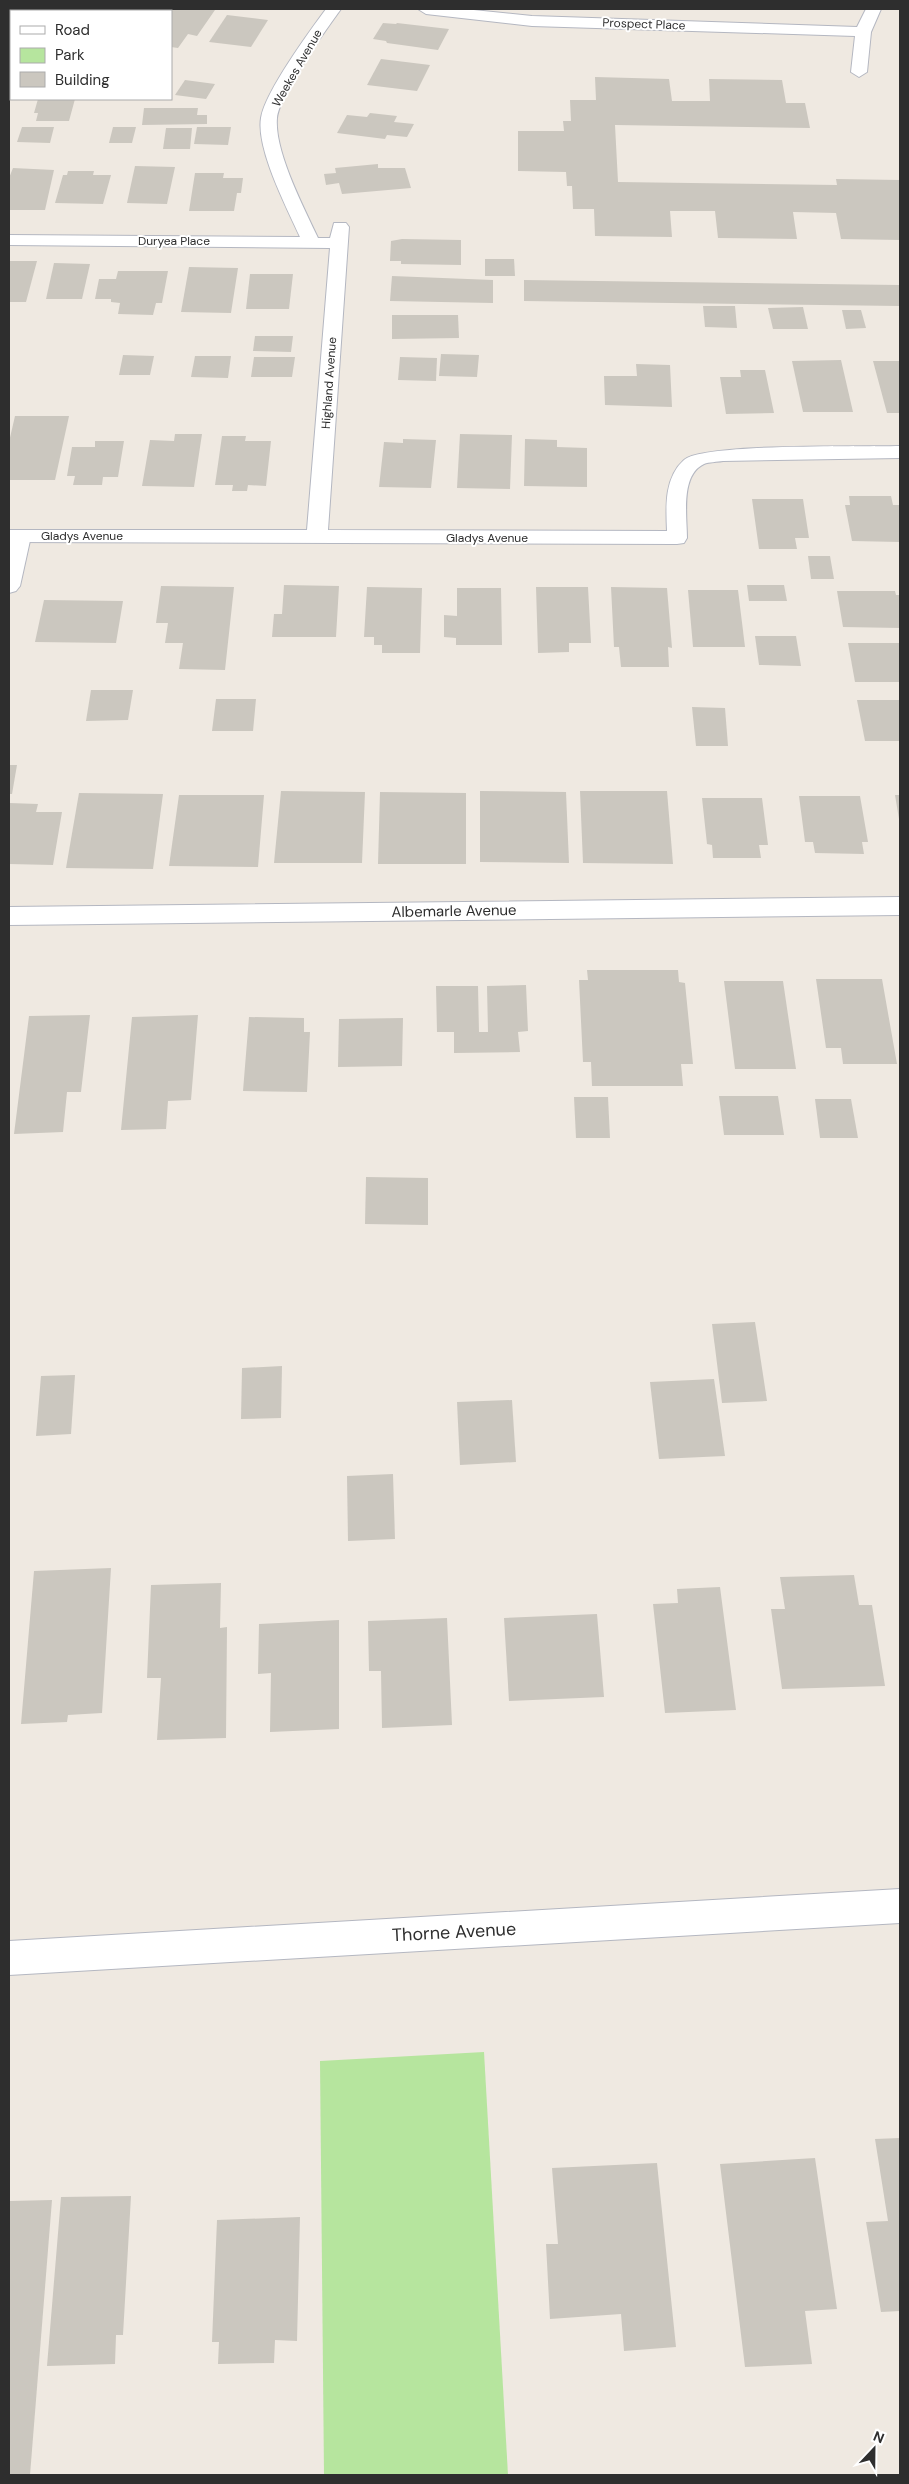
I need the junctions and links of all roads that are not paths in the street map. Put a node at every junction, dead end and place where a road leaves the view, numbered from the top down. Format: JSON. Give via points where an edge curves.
{"nodes":[{"id":1,"x":333,"y":9,"type":"edge"},
{"id":2,"x":426,"y":9,"type":"edge"},
{"id":3,"x":873,"y":9,"type":"edge"},
{"id":4,"x":863,"y":32,"type":"junction"},
{"id":5,"x":859,"y":72,"type":"dead end"},
{"id":6,"x":340,"y":235,"type":"joint"},
{"id":7,"x":9,"y":240,"type":"edge"},
{"id":8,"x":310,"y":242,"type":"junction"},
{"id":9,"x":900,"y":452,"type":"edge"},
{"id":10,"x":15,"y":536,"type":"edge"},
{"id":11,"x":317,"y":538,"type":"junction"},
{"id":12,"x":9,"y":586,"type":"edge"},
{"id":13,"x":900,"y":906,"type":"edge"},
{"id":14,"x":9,"y":916,"type":"edge"},
{"id":15,"x":900,"y":1906,"type":"edge"},
{"id":16,"x":9,"y":1958,"type":"edge"}],
"edges":[{"from":1,"to":8,"type":"street","name":"Weekes Avenue","via":[[299,60],[269,117],[277,162]]},
{"from":2,"to":4,"type":"street","name":"Prospect Place","via":[[532,21]]},
{"from":3,"to":4,"type":"street"},
{"from":4,"to":5,"type":"street"},
{"from":6,"to":8,"type":"street","name":"Duryea Place"},
{"from":6,"to":11,"type":"street","name":"Highland Avenue"},
{"from":7,"to":8,"type":"street","name":"Duryea Place"},
{"from":9,"to":11,"type":"street","name":"Gladys Avenue","via":[[723,455],[700,459],[692,463],[678,485],[676,538]]},
{"from":10,"to":11,"type":"street","name":"Gladys Avenue"},
{"from":10,"to":12,"type":"street"},
{"from":13,"to":14,"type":"street","name":"Albemarle Avenue"},
{"from":15,"to":16,"type":"street","name":"Thorne Avenue"}]}
